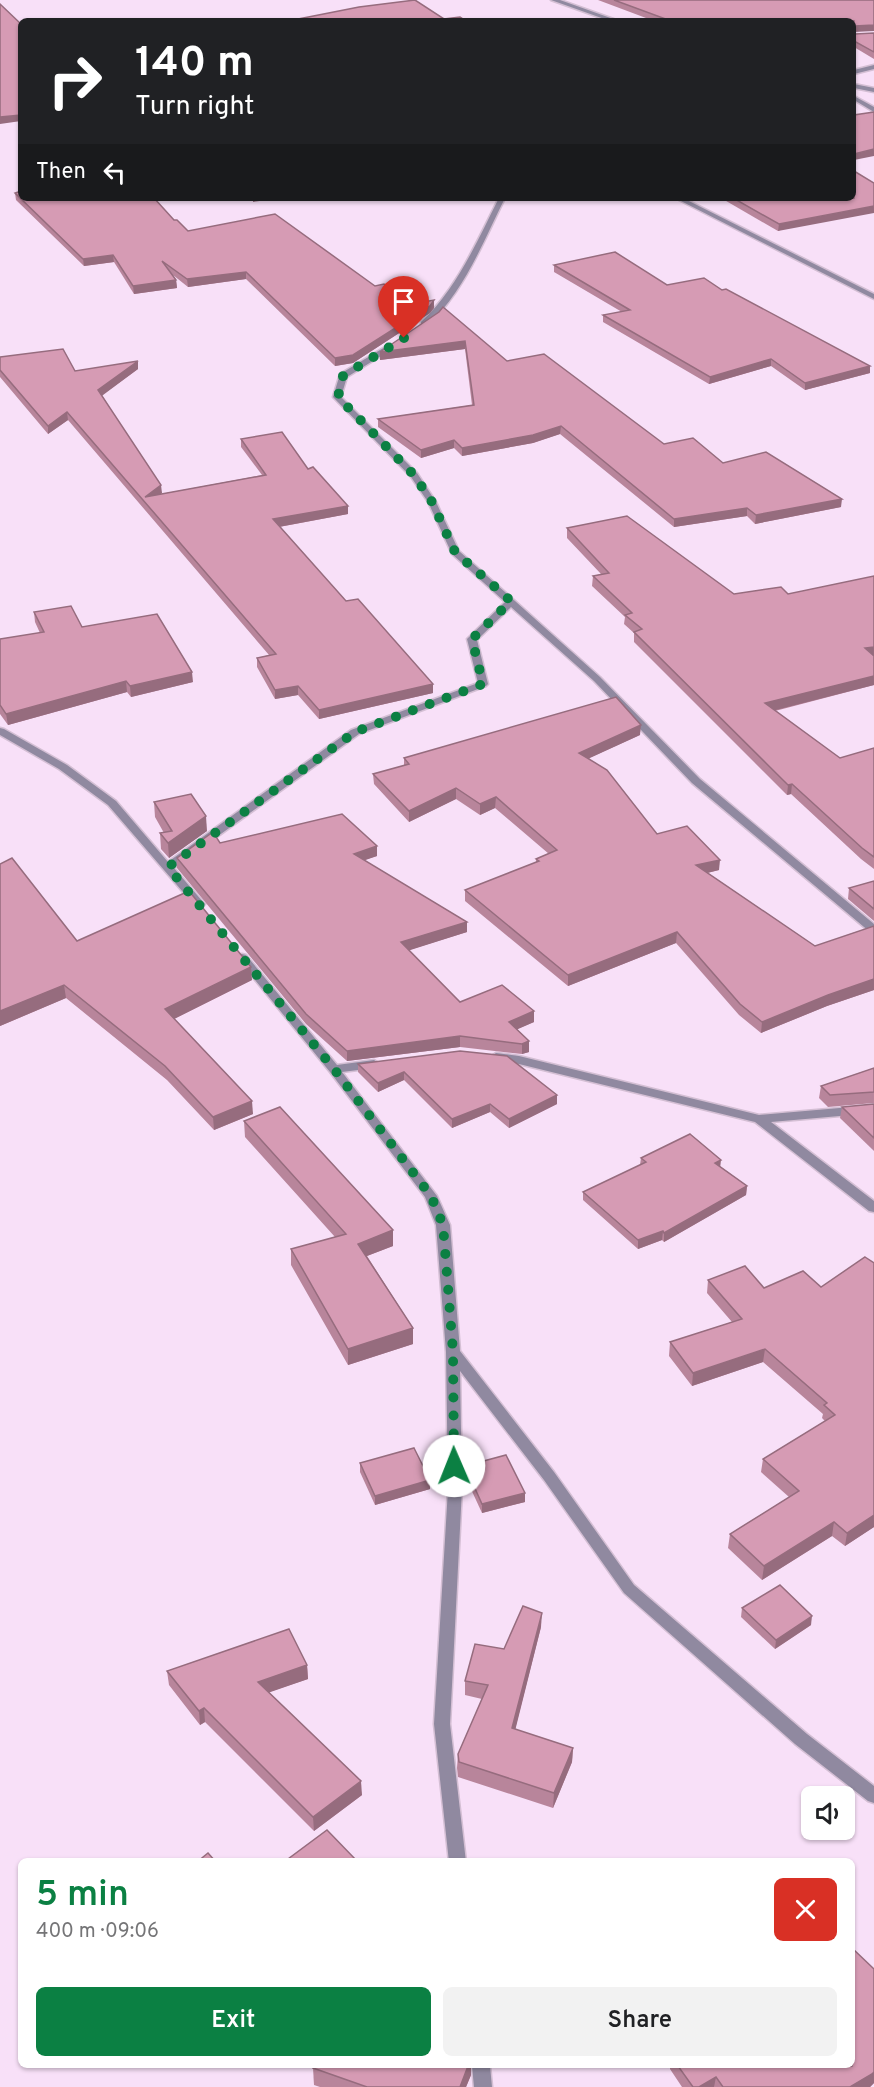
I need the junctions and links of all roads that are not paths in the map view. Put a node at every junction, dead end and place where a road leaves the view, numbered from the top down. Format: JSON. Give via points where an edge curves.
{"nodes":[{"id":1,"x":554,"y":0,"type":"edge"},
{"id":2,"x":607,"y":18,"type":"edge"},
{"id":3,"x":874,"y":68,"type":"edge"},
{"id":4,"x":856,"y":72,"type":"edge"},
{"id":5,"x":856,"y":86,"type":"edge"},
{"id":6,"x":874,"y":90,"type":"edge"},
{"id":7,"x":856,"y":99,"type":"edge"},
{"id":8,"x":874,"y":110,"type":"edge"},
{"id":9,"x":500,"y":201,"type":"edge"},
{"id":10,"x":684,"y":201,"type":"edge"},
{"id":11,"x":874,"y":297,"type":"edge"},
{"id":12,"x":417,"y":329,"type":"edge"},
{"id":13,"x":398,"y":342,"type":"edge"},
{"id":14,"x":511,"y":601,"type":"junction"},
{"id":15,"x":0,"y":732,"type":"edge"},
{"id":16,"x":168,"y":867,"type":"junction"},
{"id":17,"x":206,"y":913,"type":"edge"},
{"id":18,"x":874,"y":930,"type":"edge"},
{"id":19,"x":236,"y":950,"type":"edge"},
{"id":20,"x":484,"y":1056,"type":"edge"},
{"id":21,"x":391,"y":1062,"type":"edge"},
{"id":22,"x":334,"y":1069,"type":"junction"},
{"id":23,"x":874,"y":1109,"type":"edge"},
{"id":24,"x":759,"y":1119,"type":"junction"},
{"id":25,"x":874,"y":1208,"type":"edge"},
{"id":26,"x":453,"y":1352,"type":"junction"},
{"id":27,"x":874,"y":1796,"type":"edge"},
{"id":28,"x":458,"y":1858,"type":"edge"},
{"id":29,"x":481,"y":2068,"type":"edge"},
{"id":30,"x":483,"y":2087,"type":"edge"}],
"edges":[{"from":1,"to":2,"type":"street"},
{"from":3,"to":4,"type":"street"},
{"from":5,"to":6,"type":"street"},
{"from":7,"to":8,"type":"street"},
{"from":9,"to":12,"type":"street","via":[[471,260],[435,316]]},
{"from":10,"to":11,"type":"street"},
{"from":13,"to":14,"type":"street","via":[[343,376],[338,397],[414,475],[432,502],[455,552]]},
{"from":14,"to":16,"type":"street","via":[[472,639],[483,684],[355,732]]},
{"from":14,"to":18,"type":"street","via":[[597,679],[696,781]]},
{"from":15,"to":16,"type":"street","via":[[63,767],[112,803]]},
{"from":16,"to":17,"type":"street"},
{"from":19,"to":22,"type":"street"},
{"from":20,"to":24,"type":"street","via":[[519,1060]]},
{"from":21,"to":22,"type":"street"},
{"from":22,"to":26,"type":"street","via":[[431,1196],[443,1225]]},
{"from":23,"to":24,"type":"street"},
{"from":24,"to":25,"type":"street"},
{"from":26,"to":27,"type":"street","via":[[549,1476],[629,1589],[801,1739]]},
{"from":26,"to":28,"type":"street","via":[[455,1489],[442,1724]]},
{"from":29,"to":30,"type":"street"}]}
